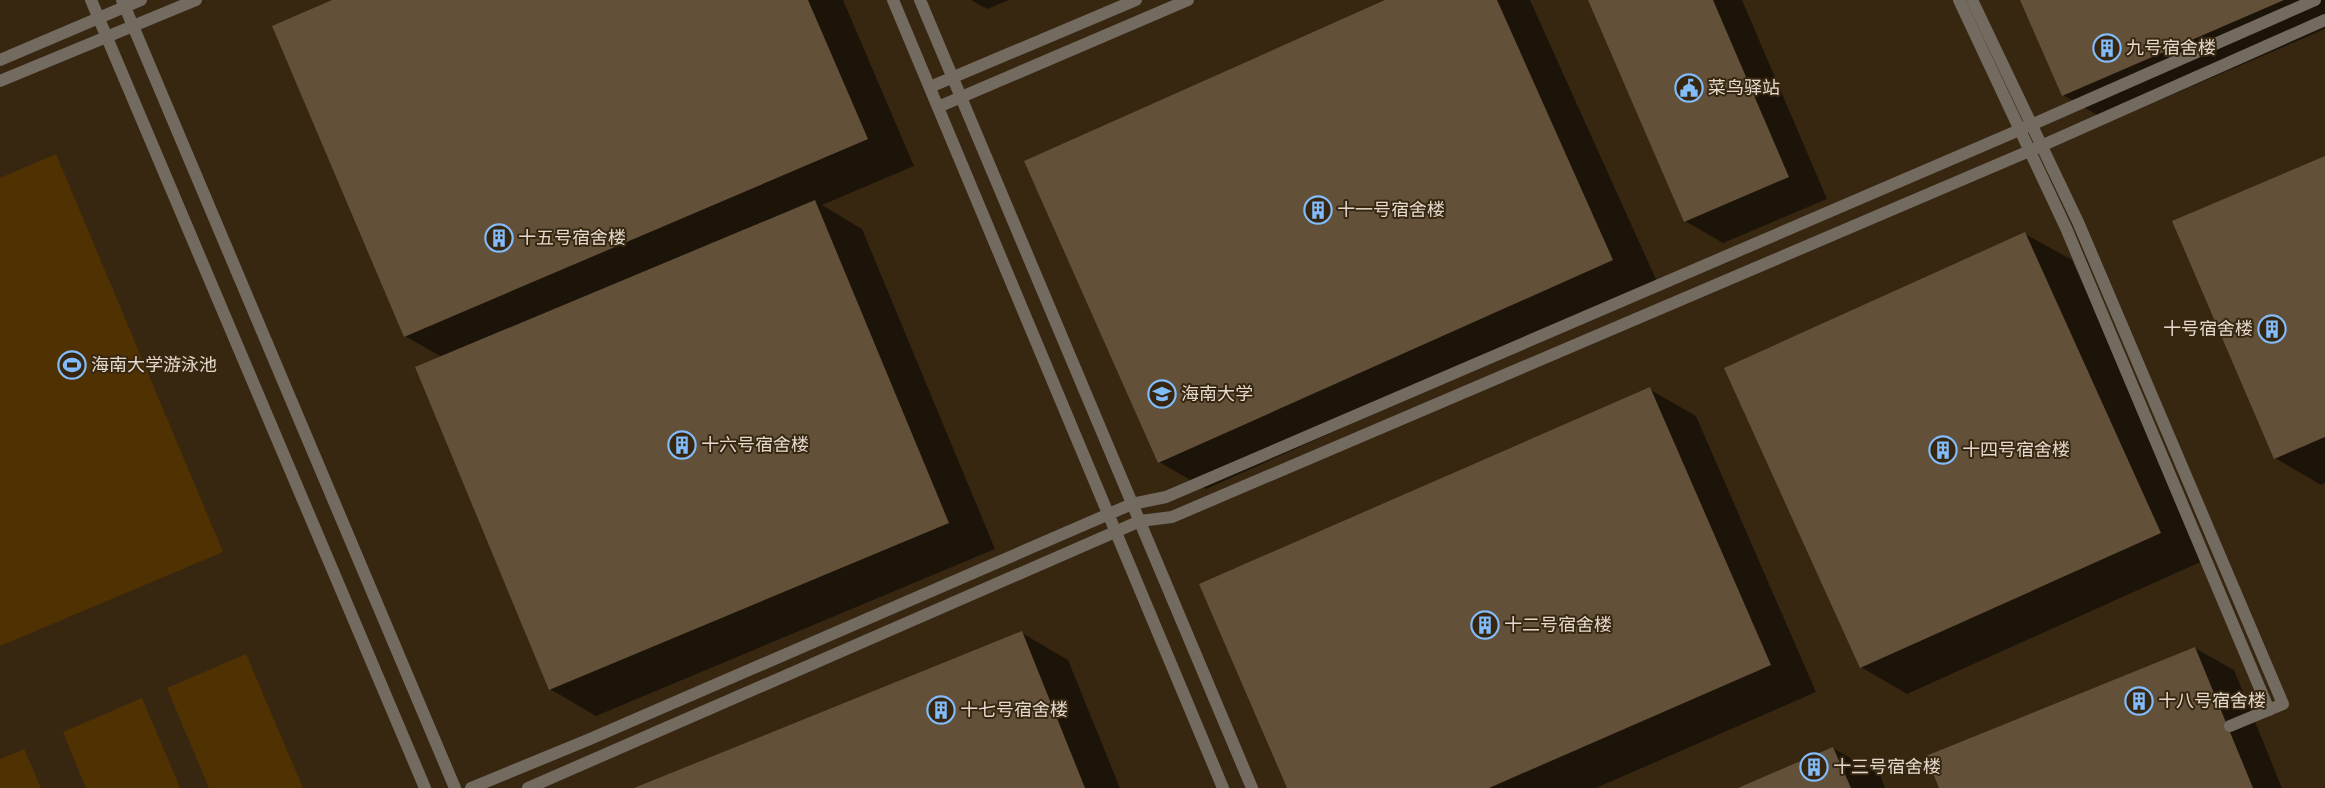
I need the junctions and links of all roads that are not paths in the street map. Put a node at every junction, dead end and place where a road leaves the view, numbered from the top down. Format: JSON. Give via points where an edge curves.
{"nodes":[{"id":1,"x":90,"y":0,"type":"edge"},
{"id":2,"x":141,"y":0,"type":"edge"},
{"id":3,"x":196,"y":0,"type":"edge"},
{"id":4,"x":893,"y":0,"type":"edge"},
{"id":5,"x":920,"y":0,"type":"edge"},
{"id":6,"x":1136,"y":0,"type":"edge"},
{"id":7,"x":1188,"y":0,"type":"edge"},
{"id":8,"x":1959,"y":0,"type":"edge"},
{"id":9,"x":1972,"y":0,"type":"edge"},
{"id":10,"x":2315,"y":0,"type":"edge"},
{"id":11,"x":124,"y":4,"type":"edge"},
{"id":12,"x":98,"y":18,"type":"junction"},
{"id":13,"x":2325,"y":20,"type":"edge"},
{"id":14,"x":133,"y":26,"type":"junction"},
{"id":15,"x":106,"y":38,"type":"junction"},
{"id":16,"x":0,"y":60,"type":"edge"},
{"id":17,"x":952,"y":78,"type":"junction"},
{"id":18,"x":0,"y":81,"type":"edge"},
{"id":19,"x":930,"y":87,"type":"junction"},
{"id":20,"x":961,"y":98,"type":"junction"},
{"id":21,"x":938,"y":107,"type":"junction"},
{"id":22,"x":2026,"y":127,"type":"junction"},
{"id":23,"x":2035,"y":148,"type":"junction"},
{"id":24,"x":1132,"y":504,"type":"junction"},
{"id":25,"x":1108,"y":514,"type":"junction"},
{"id":26,"x":1140,"y":522,"type":"junction"},
{"id":27,"x":1116,"y":532,"type":"junction"},
{"id":28,"x":2269,"y":710,"type":"junction"},
{"id":29,"x":2230,"y":726,"type":"dead end"},
{"id":30,"x":425,"y":788,"type":"edge"},
{"id":31,"x":455,"y":788,"type":"edge"},
{"id":32,"x":471,"y":788,"type":"edge"},
{"id":33,"x":528,"y":788,"type":"edge"},
{"id":34,"x":1223,"y":788,"type":"edge"},
{"id":35,"x":1252,"y":788,"type":"edge"}],
"edges":[{"from":1,"to":12,"type":"street"},
{"from":2,"to":11,"type":"street"},
{"from":3,"to":14,"type":"street"},
{"from":4,"to":19,"type":"street"},
{"from":5,"to":17,"type":"street"},
{"from":6,"to":17,"type":"street"},
{"from":7,"to":20,"type":"street"},
{"from":8,"to":22,"type":"street"},
{"from":9,"to":22,"type":"street"},
{"from":10,"to":22,"type":"street"},
{"from":11,"to":12,"type":"street"},
{"from":11,"to":14,"type":"street"},
{"from":12,"to":15,"type":"street"},
{"from":12,"to":16,"type":"street"},
{"from":13,"to":23,"type":"street"},
{"from":14,"to":15,"type":"street"},
{"from":14,"to":31,"type":"street"},
{"from":15,"to":18,"type":"street"},
{"from":15,"to":30,"type":"street"},
{"from":17,"to":19,"type":"street"},
{"from":17,"to":20,"type":"street"},
{"from":19,"to":21,"type":"street"},
{"from":20,"to":21,"type":"street"},
{"from":20,"to":24,"type":"street"},
{"from":21,"to":25,"type":"street"},
{"from":22,"to":23,"type":"street"},
{"from":22,"to":24,"type":"street","via":[[1166,498]]},
{"from":23,"to":26,"type":"street","via":[[1172,516]]},
{"from":23,"to":28,"type":"street"},
{"from":23,"to":28,"type":"street","via":[[2078,222],[2283,704]]},
{"from":24,"to":25,"type":"street"},
{"from":24,"to":26,"type":"street"},
{"from":25,"to":27,"type":"street"},
{"from":25,"to":32,"type":"street"},
{"from":26,"to":27,"type":"street"},
{"from":26,"to":35,"type":"street"},
{"from":27,"to":33,"type":"street"},
{"from":27,"to":34,"type":"street"},
{"from":28,"to":29,"type":"street"}]}
